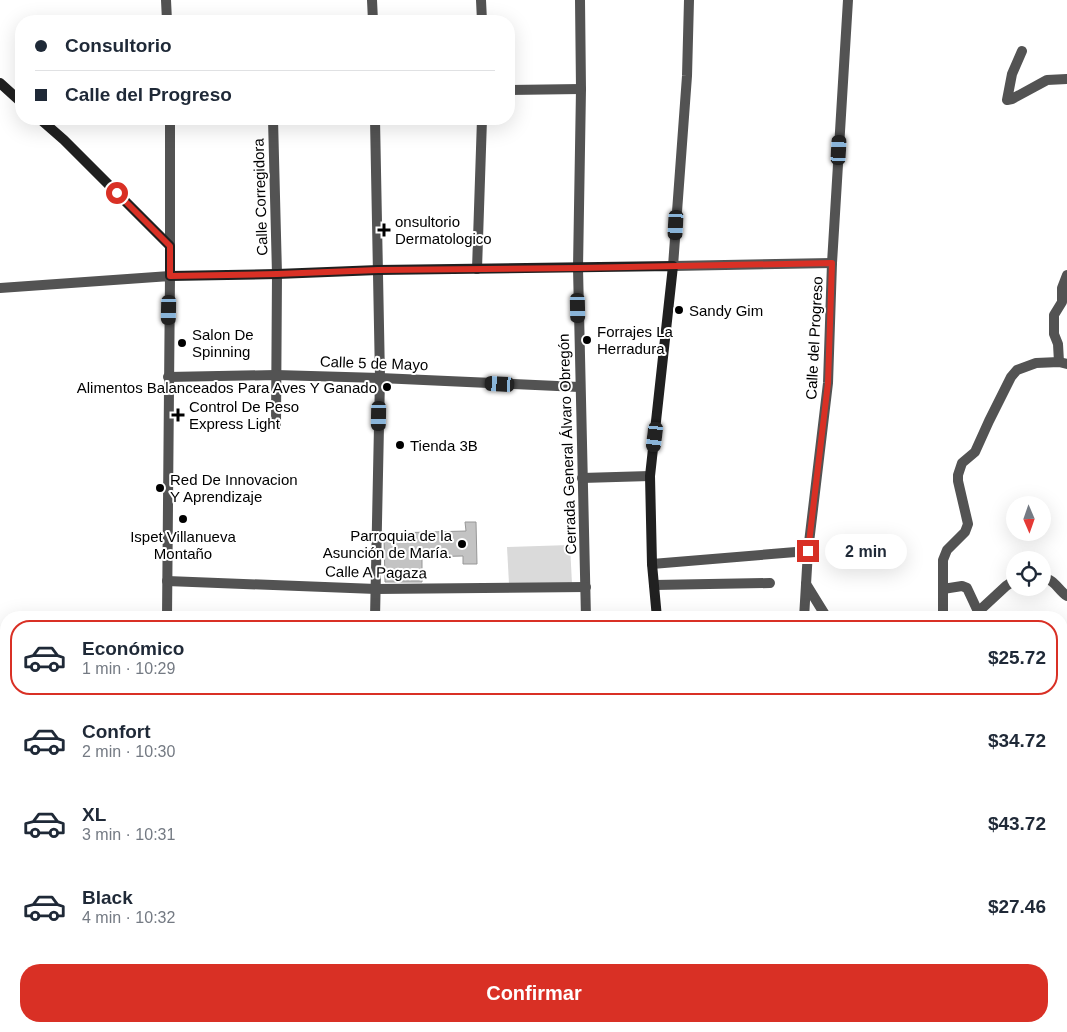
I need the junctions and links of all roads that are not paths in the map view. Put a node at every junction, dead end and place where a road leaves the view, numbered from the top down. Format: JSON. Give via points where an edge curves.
{"nodes":[{"id":1,"x":166,"y":0,"type":"edge"},
{"id":2,"x":372,"y":0,"type":"edge"},
{"id":3,"x":481,"y":0,"type":"edge"},
{"id":4,"x":580,"y":0,"type":"edge"},
{"id":5,"x":689,"y":0,"type":"edge"},
{"id":6,"x":848,"y":0,"type":"edge"},
{"id":7,"x":167,"y":15,"type":"edge"},
{"id":8,"x":373,"y":15,"type":"edge"},
{"id":9,"x":482,"y":15,"type":"edge"},
{"id":10,"x":1022,"y":51,"type":"dead end"},
{"id":11,"x":1067,"y":79,"type":"edge"},
{"id":12,"x":0,"y":83,"type":"edge"},
{"id":13,"x":581,"y":89,"type":"junction"},
{"id":14,"x":515,"y":90,"type":"edge"},
{"id":15,"x":15,"y":97,"type":"edge"},
{"id":16,"x":47,"y":125,"type":"edge"},
{"id":17,"x":170,"y":125,"type":"edge"},
{"id":18,"x":273,"y":125,"type":"edge"},
{"id":19,"x":375,"y":125,"type":"edge"},
{"id":20,"x":482,"y":125,"type":"edge"},
{"id":21,"x":170,"y":246,"type":"junction"},
{"id":22,"x":832,"y":263,"type":"junction"},
{"id":23,"x":673,"y":266,"type":"junction"},
{"id":24,"x":578,"y":268,"type":"junction"},
{"id":25,"x":477,"y":269,"type":"junction"},
{"id":26,"x":378,"y":270,"type":"junction"},
{"id":27,"x":277,"y":274,"type":"junction"},
{"id":28,"x":1067,"y":275,"type":"edge"},
{"id":29,"x":170,"y":276,"type":"junction"},
{"id":30,"x":0,"y":288,"type":"edge"},
{"id":31,"x":1063,"y":363,"type":"edge"},
{"id":32,"x":276,"y":375,"type":"junction"},
{"id":33,"x":168,"y":377,"type":"junction"},
{"id":34,"x":380,"y":378,"type":"junction"},
{"id":35,"x":579,"y":388,"type":"junction"},
{"id":36,"x":276,"y":424,"type":"dead end"},
{"id":37,"x":650,"y":476,"type":"junction"},
{"id":38,"x":582,"y":478,"type":"junction"},
{"id":39,"x":808,"y":551,"type":"junction"},
{"id":40,"x":652,"y":564,"type":"junction"},
{"id":41,"x":1051,"y":580,"type":"edge"},
{"id":42,"x":167,"y":581,"type":"junction"},
{"id":43,"x":770,"y":584,"type":"dead end"},
{"id":44,"x":806,"y":584,"type":"junction"},
{"id":45,"x":654,"y":585,"type":"junction"},
{"id":46,"x":1006,"y":586,"type":"edge"},
{"id":47,"x":586,"y":587,"type":"junction"},
{"id":48,"x":376,"y":589,"type":"junction"},
{"id":49,"x":943,"y":589,"type":"junction"},
{"id":50,"x":1067,"y":596,"type":"edge"},
{"id":51,"x":166,"y":611,"type":"edge"},
{"id":52,"x":375,"y":611,"type":"edge"},
{"id":53,"x":586,"y":611,"type":"edge"},
{"id":54,"x":656,"y":611,"type":"edge"},
{"id":55,"x":804,"y":611,"type":"edge"},
{"id":56,"x":823,"y":611,"type":"edge"},
{"id":57,"x":943,"y":611,"type":"edge"},
{"id":58,"x":979,"y":611,"type":"edge"},
{"id":59,"x":983,"y":611,"type":"edge"}],
"edges":[{"from":1,"to":7,"type":"street"},
{"from":2,"to":8,"type":"street"},
{"from":3,"to":9,"type":"street"},
{"from":4,"to":13,"type":"street","name":"Cerrada General Álvaro Obregón"},
{"from":5,"to":23,"type":"street","via":[[688,76]]},
{"from":6,"to":22,"type":"street","name":"Calle del Progreso"},
{"from":10,"to":11,"type":"street","via":[[1012,74],[1008,100],[1047,80]]},
{"from":12,"to":15,"type":"street"},
{"from":13,"to":14,"type":"street"},
{"from":13,"to":24,"type":"street","name":"Cerrada General Álvaro Obregón"},
{"from":16,"to":21,"type":"street"},
{"from":17,"to":21,"type":"street"},
{"from":18,"to":27,"type":"street","name":"Calle Corregidora"},
{"from":19,"to":26,"type":"street"},
{"from":20,"to":25,"type":"street"},
{"from":21,"to":29,"type":"street"},
{"from":22,"to":23,"type":"street"},
{"from":22,"to":39,"type":"street","name":"Calle del Progreso","via":[[828,383]]},
{"from":23,"to":24,"type":"street"},
{"from":23,"to":37,"type":"street"},
{"from":24,"to":25,"type":"street"},
{"from":24,"to":35,"type":"street","name":"Cerrada General Álvaro Obregón"},
{"from":25,"to":26,"type":"street"},
{"from":26,"to":27,"type":"street"},
{"from":26,"to":34,"type":"street"},
{"from":27,"to":29,"type":"street"},
{"from":27,"to":32,"type":"street","name":"Calle Corregidora"},
{"from":28,"to":31,"type":"street","via":[[1062,288],[1062,302],[1054,315],[1054,334]]},
{"from":29,"to":30,"type":"street"},
{"from":29,"to":33,"type":"street"},
{"from":31,"to":49,"type":"street","via":[[1036,363],[1016,370],[976,452],[962,463],[958,481],[968,524],[965,532],[945,553]]},
{"from":32,"to":33,"type":"street","name":"Calle 5 de Mayo"},
{"from":32,"to":34,"type":"street","name":"Calle 5 de Mayo"},
{"from":32,"to":36,"type":"street","name":"Calle Corregidora"},
{"from":33,"to":42,"type":"street"},
{"from":34,"to":35,"type":"street","name":"Calle 5 de Mayo"},
{"from":34,"to":48,"type":"street"},
{"from":35,"to":38,"type":"street","name":"Cerrada General Álvaro Obregón"},
{"from":37,"to":38,"type":"street"},
{"from":37,"to":40,"type":"street"},
{"from":38,"to":47,"type":"street","name":"Cerrada General Álvaro Obregón"},
{"from":39,"to":40,"type":"street"},
{"from":39,"to":44,"type":"street","name":"Calle del Progreso"},
{"from":40,"to":45,"type":"street"},
{"from":41,"to":50,"type":"street"},
{"from":42,"to":48,"type":"street","name":"Calle A Pagaza"},
{"from":42,"to":51,"type":"street"},
{"from":43,"to":45,"type":"street"},
{"from":44,"to":55,"type":"street","name":"Calle del Progreso"},
{"from":44,"to":56,"type":"street"},
{"from":45,"to":54,"type":"street"},
{"from":46,"to":59,"type":"street"},
{"from":47,"to":48,"type":"street","name":"Calle A Pagaza"},
{"from":47,"to":53,"type":"street","name":"Cerrada General Álvaro Obregón"},
{"from":48,"to":52,"type":"street"},
{"from":49,"to":57,"type":"street"},
{"from":49,"to":58,"type":"street","via":[[968,588]]}]}
